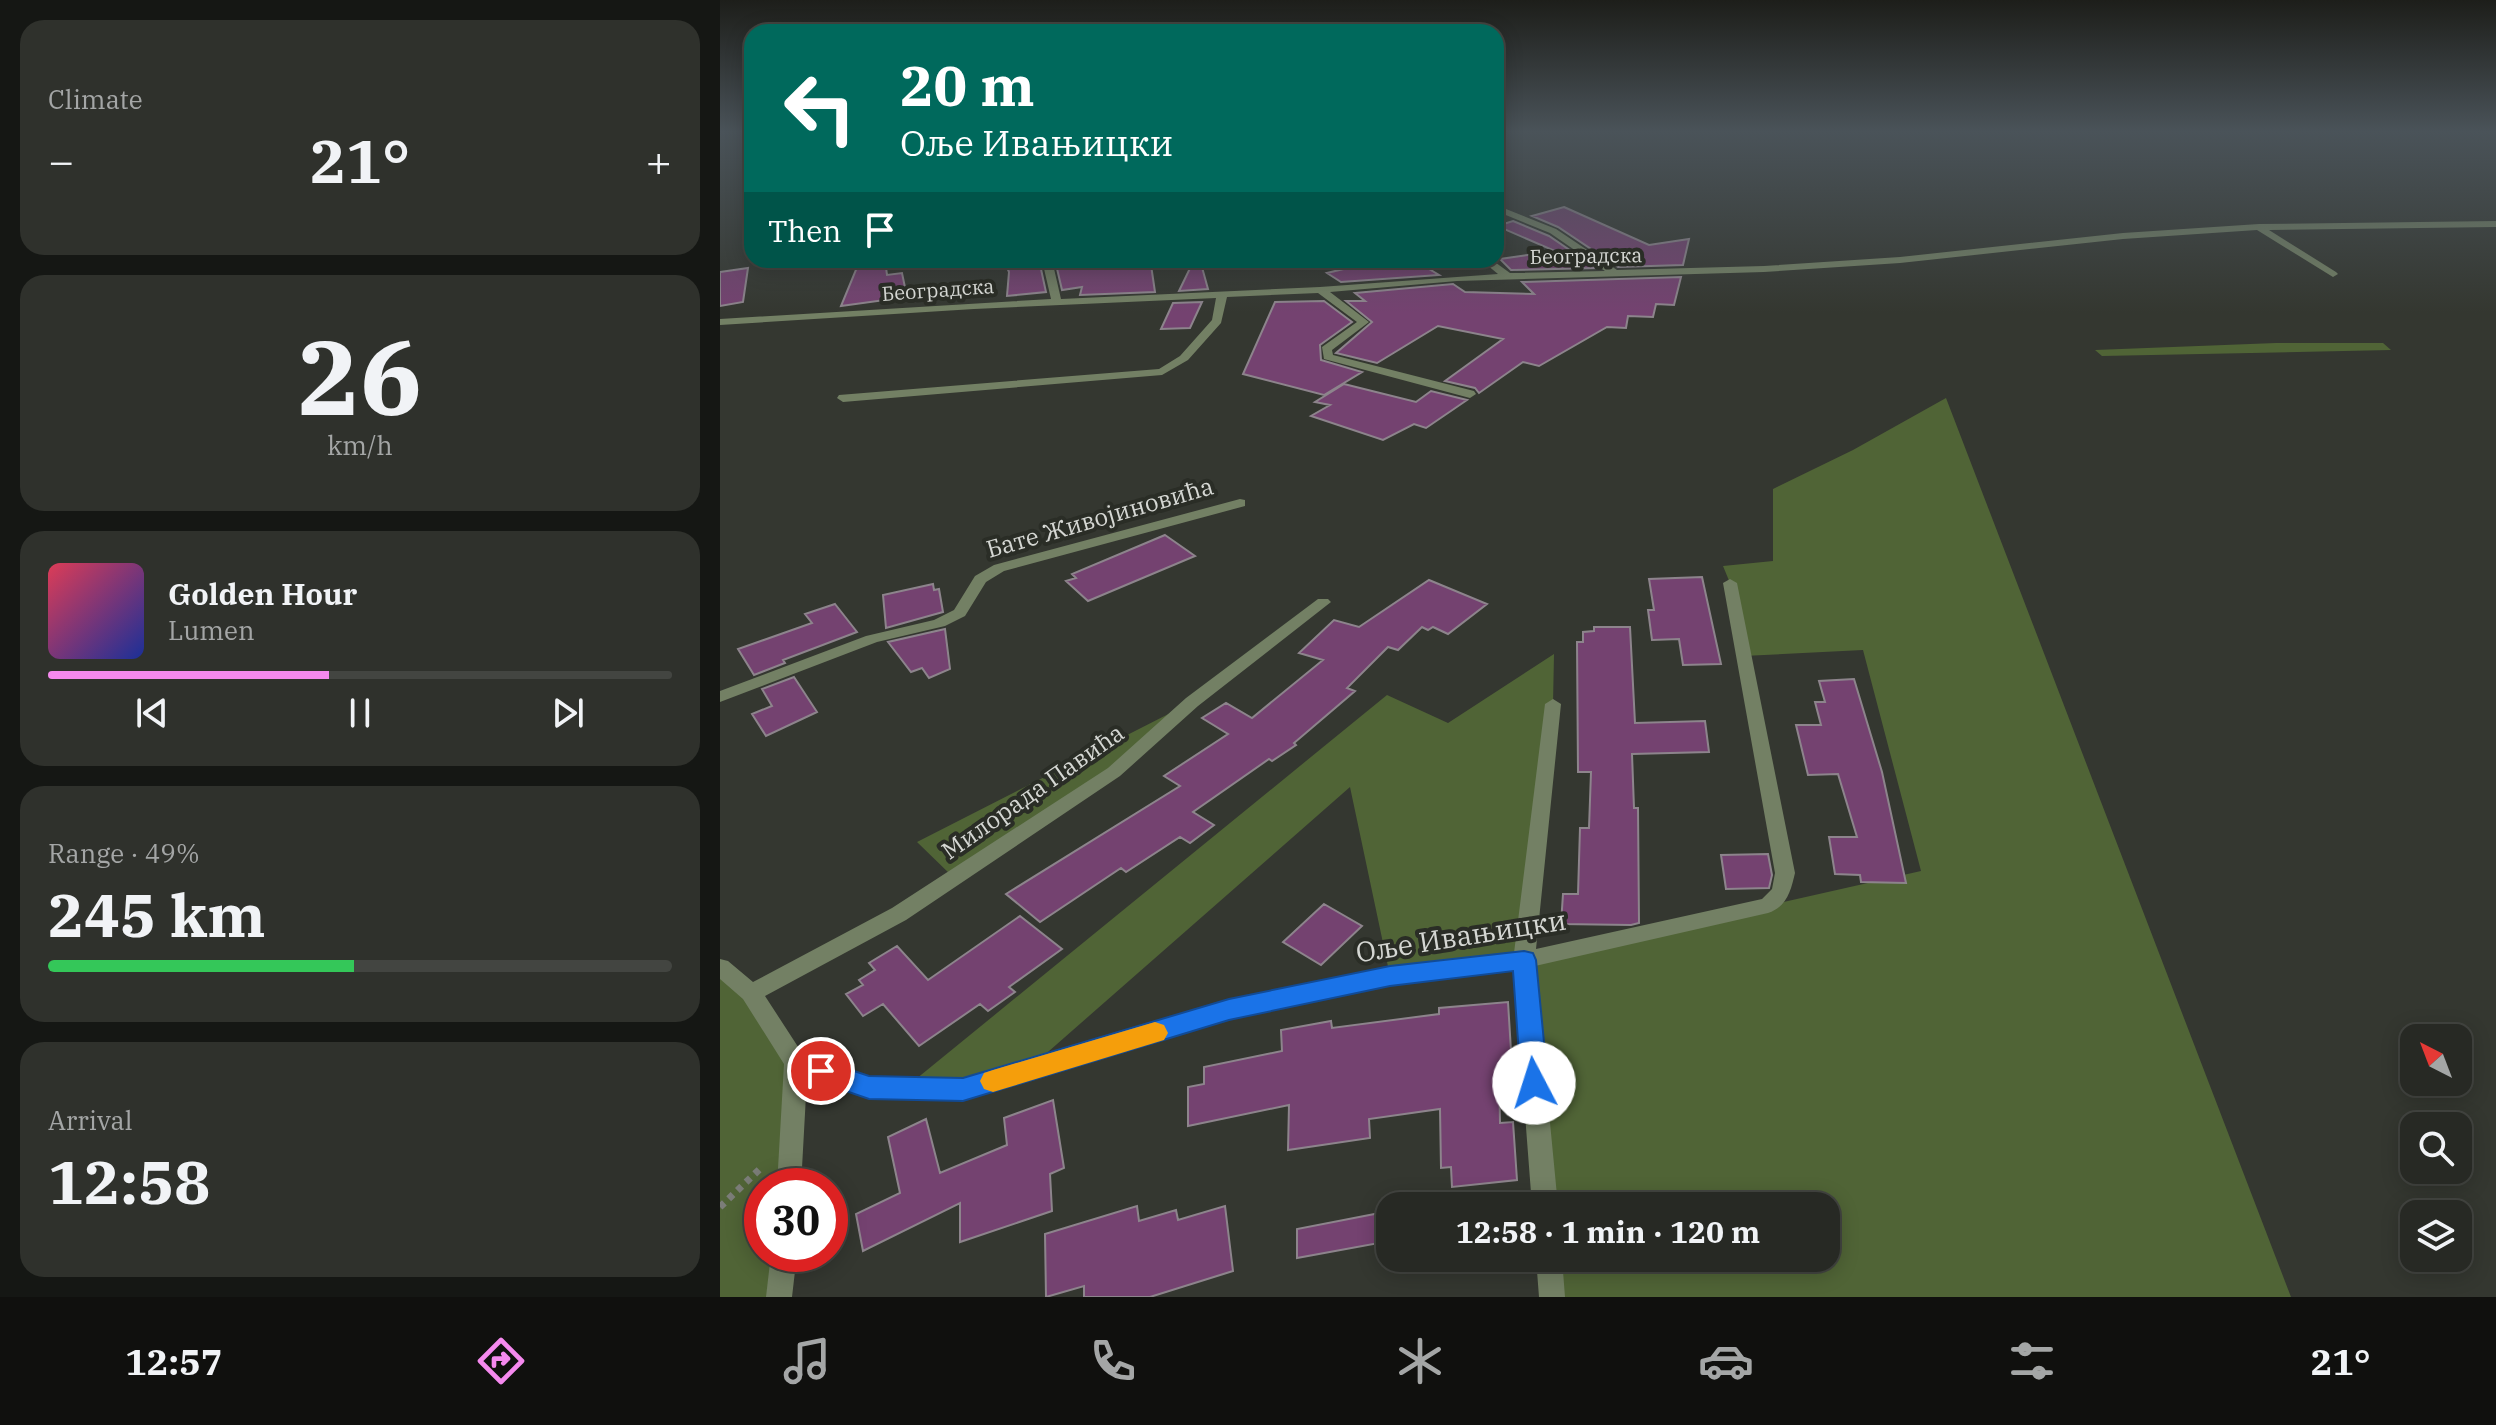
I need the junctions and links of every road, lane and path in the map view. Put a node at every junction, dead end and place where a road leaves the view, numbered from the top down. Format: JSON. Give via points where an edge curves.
{"nodes":[{"id":1,"x":1504,"y":211,"type":"edge"},
{"id":2,"x":2496,"y":224,"type":"edge"},
{"id":3,"x":2259,"y":227,"type":"junction"},
{"id":4,"x":1049,"y":268,"type":"edge"},
{"id":5,"x":1496,"y":268,"type":"edge"},
{"id":6,"x":1616,"y":274,"type":"junction"},
{"id":7,"x":2333,"y":274,"type":"dead end"},
{"id":8,"x":1507,"y":276,"type":"junction"},
{"id":9,"x":1320,"y":290,"type":"junction"},
{"id":10,"x":1222,"y":295,"type":"junction"},
{"id":11,"x":1057,"y":302,"type":"junction"},
{"id":12,"x":720,"y":322,"type":"edge"},
{"id":13,"x":1470,"y":394,"type":"dead end"},
{"id":14,"x":843,"y":398,"type":"dead end"},
{"id":15,"x":1240,"y":503,"type":"dead end"},
{"id":16,"x":1730,"y":583,"type":"dead end"},
{"id":17,"x":1323,"y":602,"type":"dead end"},
{"id":18,"x":720,"y":697,"type":"edge"},
{"id":19,"x":1553,"y":704,"type":"dead end"},
{"id":20,"x":1524,"y":960,"type":"junction"},
{"id":21,"x":720,"y":967,"type":"edge"},
{"id":22,"x":751,"y":993,"type":"junction"},
{"id":23,"x":796,"y":1063,"type":"junction"},
{"id":24,"x":791,"y":1139,"type":"junction"},
{"id":25,"x":790,"y":1168,"type":"edge"},
{"id":26,"x":1544,"y":1192,"type":"edge"},
{"id":27,"x":720,"y":1207,"type":"edge"},
{"id":28,"x":782,"y":1272,"type":"edge"},
{"id":29,"x":1550,"y":1272,"type":"edge"},
{"id":30,"x":779,"y":1297,"type":"edge"},
{"id":31,"x":1552,"y":1297,"type":"edge"}],
"edges":[{"from":1,"to":6,"type":"street","via":[[1553,231]]},
{"from":2,"to":3,"type":"street","name":"Београдска"},
{"from":3,"to":6,"type":"street","name":"Београдска","via":[[1900,260]]},
{"from":3,"to":7,"type":"street"},
{"from":4,"to":11,"type":"street"},
{"from":5,"to":8,"type":"street"},
{"from":6,"to":8,"type":"street","name":"Београдска"},
{"from":8,"to":9,"type":"street","name":"Београдска"},
{"from":9,"to":10,"type":"street","name":"Београдска"},
{"from":9,"to":13,"type":"street","via":[[1364,322],[1326,349],[1328,357]]},
{"from":10,"to":11,"type":"street","name":"Београдска"},
{"from":10,"to":14,"type":"street","via":[[1217,321],[1184,358],[1162,372]]},
{"from":11,"to":12,"type":"street","name":"Београдска"},
{"from":15,"to":18,"type":"street","name":"Бате Живојиновића","via":[[999,568],[980,579],[960,613],[939,623],[872,639]]},
{"from":16,"to":20,"type":"street","name":"Оље Ивањицки","via":[[1785,873],[1781,892],[1768,905]]},
{"from":17,"to":22,"type":"street","name":"Милорада Павића","via":[[1192,702],[1114,772],[899,914]]},
{"from":19,"to":20,"type":"street"},
{"from":20,"to":23,"type":"street","name":"Оље Ивањицки","via":[[1390,976],[1229,1010],[963,1090],[869,1088]]},
{"from":20,"to":26,"type":"street"},
{"from":21,"to":22,"type":"street"},
{"from":22,"to":23,"type":"street"},
{"from":23,"to":24,"type":"street"},
{"from":24,"to":25,"type":"street"},
{"from":24,"to":27,"type":"path"},
{"from":28,"to":30,"type":"street"},
{"from":29,"to":31,"type":"street"}]}
